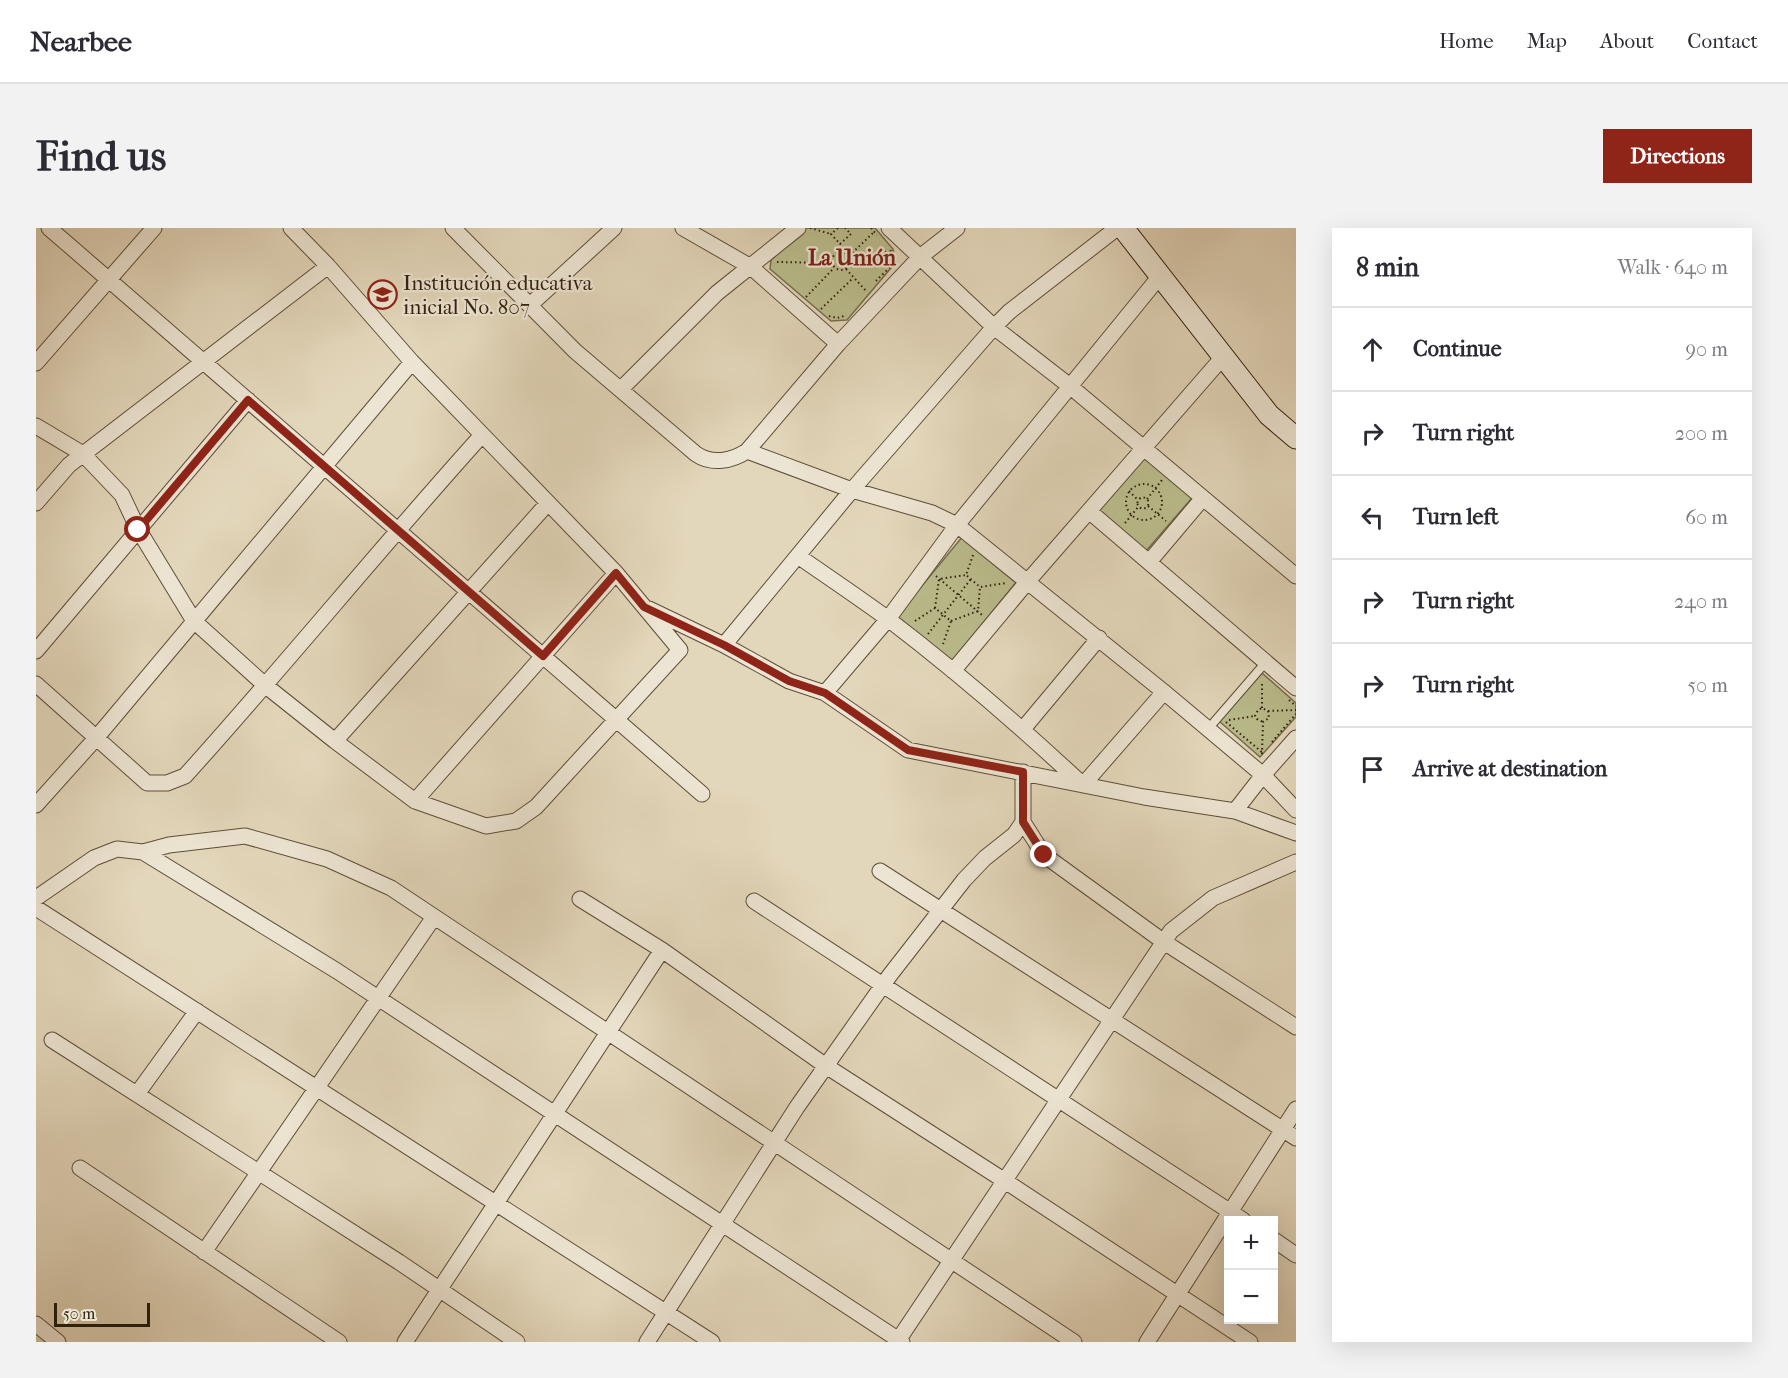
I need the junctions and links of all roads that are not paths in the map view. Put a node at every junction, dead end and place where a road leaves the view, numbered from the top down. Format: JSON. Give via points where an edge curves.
{"nodes":[{"id":1,"x":50,"y":228,"type":"edge"},
{"id":2,"x":154,"y":228,"type":"edge"},
{"id":3,"x":291,"y":228,"type":"edge"},
{"id":4,"x":453,"y":228,"type":"edge"},
{"id":5,"x":614,"y":228,"type":"edge"},
{"id":6,"x":683,"y":228,"type":"edge"},
{"id":7,"x":798,"y":228,"type":"edge"},
{"id":8,"x":957,"y":228,"type":"edge"},
{"id":9,"x":1117,"y":228,"type":"edge"},
{"id":10,"x":1123,"y":228,"type":"edge"},
{"id":11,"x":885,"y":233,"type":"edge"},
{"id":12,"x":920,"y":257,"type":"junction"},
{"id":13,"x":328,"y":266,"type":"junction"},
{"id":14,"x":751,"y":267,"type":"junction"},
{"id":15,"x":1160,"y":276,"type":"junction"},
{"id":16,"x":108,"y":279,"type":"junction"},
{"id":17,"x":530,"y":305,"type":"junction"},
{"id":18,"x":994,"y":327,"type":"junction"},
{"id":19,"x":838,"y":344,"type":"junction"},
{"id":20,"x":1223,"y":357,"type":"junction"},
{"id":21,"x":203,"y":362,"type":"junction"},
{"id":22,"x":412,"y":362,"type":"junction"},
{"id":23,"x":36,"y":363,"type":"edge"},
{"id":24,"x":1071,"y":387,"type":"junction"},
{"id":25,"x":621,"y":389,"type":"junction"},
{"id":26,"x":248,"y":400,"type":"junction"},
{"id":27,"x":36,"y":426,"type":"edge"},
{"id":28,"x":482,"y":435,"type":"junction"},
{"id":29,"x":1296,"y":438,"type":"edge"},
{"id":30,"x":1144,"y":448,"type":"junction"},
{"id":31,"x":747,"y":452,"type":"junction"},
{"id":32,"x":83,"y":454,"type":"junction"},
{"id":33,"x":324,"y":466,"type":"junction"},
{"id":34,"x":852,"y":490,"type":"junction"},
{"id":35,"x":1203,"y":498,"type":"junction"},
{"id":36,"x":548,"y":502,"type":"junction"},
{"id":37,"x":36,"y":503,"type":"edge"},
{"id":38,"x":1089,"y":511,"type":"junction"},
{"id":39,"x":957,"y":525,"type":"junction"},
{"id":40,"x":138,"y":530,"type":"junction"},
{"id":41,"x":397,"y":530,"type":"junction"},
{"id":42,"x":798,"y":556,"type":"junction"},
{"id":43,"x":1149,"y":562,"type":"junction"},
{"id":44,"x":616,"y":573,"type":"junction"},
{"id":45,"x":1296,"y":576,"type":"edge"},
{"id":46,"x":1028,"y":581,"type":"junction"},
{"id":47,"x":468,"y":592,"type":"junction"},
{"id":48,"x":644,"y":607,"type":"junction"},
{"id":49,"x":888,"y":619,"type":"junction"},
{"id":50,"x":194,"y":621,"type":"junction"},
{"id":51,"x":1099,"y":638,"type":"junction"},
{"id":52,"x":724,"y":645,"type":"junction"},
{"id":53,"x":36,"y":651,"type":"edge"},
{"id":54,"x":543,"y":656,"type":"junction"},
{"id":55,"x":1266,"y":662,"type":"junction"},
{"id":56,"x":952,"y":671,"type":"junction"},
{"id":57,"x":36,"y":684,"type":"edge"},
{"id":58,"x":266,"y":686,"type":"junction"},
{"id":59,"x":1296,"y":688,"type":"edge"},
{"id":60,"x":1164,"y":692,"type":"junction"},
{"id":61,"x":825,"y":693,"type":"junction"},
{"id":62,"x":615,"y":719,"type":"junction"},
{"id":63,"x":1023,"y":729,"type":"junction"},
{"id":64,"x":1208,"y":729,"type":"junction"},
{"id":65,"x":97,"y":737,"type":"junction"},
{"id":66,"x":1296,"y":738,"type":"edge"},
{"id":67,"x":335,"y":741,"type":"junction"},
{"id":68,"x":1023,"y":772,"type":"junction"},
{"id":69,"x":1263,"y":775,"type":"junction"},
{"id":70,"x":1083,"y":785,"type":"junction"},
{"id":71,"x":702,"y":794,"type":"dead end"},
{"id":72,"x":416,"y":801,"type":"junction"},
{"id":73,"x":36,"y":805,"type":"edge"},
{"id":74,"x":1296,"y":810,"type":"edge"},
{"id":75,"x":1235,"y":811,"type":"junction"},
{"id":76,"x":1023,"y":822,"type":"junction"},
{"id":77,"x":1296,"y":833,"type":"edge"},
{"id":78,"x":143,"y":852,"type":"junction"},
{"id":79,"x":1296,"y":862,"type":"edge"},
{"id":80,"x":880,"y":871,"type":"dead end"},
{"id":81,"x":36,"y":898,"type":"edge"},
{"id":82,"x":580,"y":899,"type":"dead end"},
{"id":83,"x":754,"y":901,"type":"dead end"},
{"id":84,"x":36,"y":908,"type":"edge"},
{"id":85,"x":941,"y":910,"type":"junction"},
{"id":86,"x":434,"y":917,"type":"junction"},
{"id":87,"x":1164,"y":942,"type":"junction"},
{"id":88,"x":662,"y":950,"type":"junction"},
{"id":89,"x":883,"y":985,"type":"junction"},
{"id":90,"x":378,"y":998,"type":"junction"},
{"id":91,"x":197,"y":1011,"type":"junction"},
{"id":92,"x":1112,"y":1020,"type":"junction"},
{"id":93,"x":1296,"y":1027,"type":"edge"},
{"id":94,"x":608,"y":1032,"type":"junction"},
{"id":95,"x":52,"y":1040,"type":"dead end"},
{"id":96,"x":826,"y":1066,"type":"junction"},
{"id":97,"x":316,"y":1088,"type":"junction"},
{"id":98,"x":137,"y":1094,"type":"junction"},
{"id":99,"x":1059,"y":1100,"type":"junction"},
{"id":100,"x":1296,"y":1108,"type":"edge"},
{"id":101,"x":555,"y":1114,"type":"junction"},
{"id":102,"x":1289,"y":1134,"type":"edge"},
{"id":103,"x":774,"y":1143,"type":"junction"},
{"id":104,"x":80,"y":1168,"type":"dead end"},
{"id":105,"x":259,"y":1172,"type":"junction"},
{"id":106,"x":1005,"y":1181,"type":"junction"},
{"id":107,"x":496,"y":1203,"type":"junction"},
{"id":108,"x":1230,"y":1212,"type":"junction"},
{"id":109,"x":1236,"y":1216,"type":"edge"},
{"id":110,"x":722,"y":1224,"type":"junction"},
{"id":111,"x":1278,"y":1243,"type":"edge"},
{"id":112,"x":204,"y":1251,"type":"junction"},
{"id":113,"x":1296,"y":1255,"type":"edge"},
{"id":114,"x":952,"y":1260,"type":"junction"},
{"id":115,"x":440,"y":1290,"type":"junction"},
{"id":116,"x":1177,"y":1294,"type":"junction"},
{"id":117,"x":666,"y":1312,"type":"junction"},
{"id":118,"x":36,"y":1324,"type":"edge"},
{"id":119,"x":900,"y":1341,"type":"edge"},
{"id":120,"x":58,"y":1342,"type":"edge"},
{"id":121,"x":339,"y":1342,"type":"edge"},
{"id":122,"x":405,"y":1342,"type":"edge"},
{"id":123,"x":517,"y":1342,"type":"edge"},
{"id":124,"x":647,"y":1342,"type":"edge"},
{"id":125,"x":712,"y":1342,"type":"edge"},
{"id":126,"x":1074,"y":1342,"type":"edge"},
{"id":127,"x":1147,"y":1342,"type":"edge"},
{"id":128,"x":1250,"y":1342,"type":"edge"}],
"edges":[{"from":1,"to":16,"type":"street"},
{"from":2,"to":16,"type":"street"},
{"from":3,"to":13,"type":"street"},
{"from":4,"to":17,"type":"street"},
{"from":5,"to":17,"type":"street"},
{"from":6,"to":14,"type":"street"},
{"from":7,"to":14,"type":"street"},
{"from":8,"to":12,"type":"street"},
{"from":9,"to":18,"type":"street"},
{"from":10,"to":15,"type":"street"},
{"from":11,"to":12,"type":"street"},
{"from":12,"to":18,"type":"street"},
{"from":12,"to":19,"type":"street"},
{"from":13,"to":21,"type":"street"},
{"from":13,"to":22,"type":"street"},
{"from":14,"to":19,"type":"street"},
{"from":14,"to":25,"type":"street","via":[[717,293]]},
{"from":15,"to":20,"type":"street"},
{"from":15,"to":24,"type":"street"},
{"from":16,"to":21,"type":"street"},
{"from":16,"to":23,"type":"street"},
{"from":17,"to":25,"type":"street","via":[[575,351]]},
{"from":18,"to":24,"type":"street"},
{"from":18,"to":34,"type":"street"},
{"from":19,"to":31,"type":"street"},
{"from":20,"to":29,"type":"street","via":[[1269,415]]},
{"from":20,"to":30,"type":"street"},
{"from":21,"to":26,"type":"street"},
{"from":21,"to":32,"type":"street"},
{"from":22,"to":28,"type":"street"},
{"from":22,"to":33,"type":"street"},
{"from":24,"to":30,"type":"street"},
{"from":24,"to":39,"type":"street"},
{"from":25,"to":31,"type":"street","via":[[700,457],[733,459]]},
{"from":26,"to":33,"type":"street"},
{"from":26,"to":40,"type":"street"},
{"from":27,"to":32,"type":"street"},
{"from":28,"to":36,"type":"street"},
{"from":28,"to":41,"type":"street"},
{"from":30,"to":35,"type":"street"},
{"from":30,"to":38,"type":"street"},
{"from":31,"to":34,"type":"street"},
{"from":32,"to":37,"type":"street"},
{"from":32,"to":40,"type":"street","via":[[122,495]]},
{"from":33,"to":41,"type":"street"},
{"from":33,"to":50,"type":"street"},
{"from":34,"to":39,"type":"street","via":[[932,513]]},
{"from":34,"to":42,"type":"street"},
{"from":35,"to":43,"type":"street"},
{"from":35,"to":45,"type":"street"},
{"from":36,"to":44,"type":"street"},
{"from":36,"to":47,"type":"street"},
{"from":38,"to":43,"type":"street"},
{"from":38,"to":46,"type":"street"},
{"from":39,"to":46,"type":"street"},
{"from":39,"to":49,"type":"street"},
{"from":40,"to":50,"type":"street"},
{"from":40,"to":53,"type":"street"},
{"from":41,"to":47,"type":"street"},
{"from":41,"to":58,"type":"street"},
{"from":42,"to":49,"type":"street"},
{"from":42,"to":52,"type":"street"},
{"from":43,"to":55,"type":"street"},
{"from":44,"to":48,"type":"street"},
{"from":44,"to":54,"type":"street"},
{"from":46,"to":51,"type":"street"},
{"from":46,"to":56,"type":"street"},
{"from":47,"to":54,"type":"street"},
{"from":47,"to":67,"type":"street"},
{"from":48,"to":52,"type":"street"},
{"from":48,"to":62,"type":"street","via":[[680,650]]},
{"from":49,"to":56,"type":"street"},
{"from":49,"to":61,"type":"street"},
{"from":50,"to":58,"type":"street"},
{"from":50,"to":65,"type":"street"},
{"from":51,"to":60,"type":"street"},
{"from":51,"to":63,"type":"street"},
{"from":52,"to":61,"type":"street","via":[[789,681]]},
{"from":54,"to":62,"type":"street"},
{"from":54,"to":72,"type":"street"},
{"from":55,"to":59,"type":"street"},
{"from":55,"to":64,"type":"lane"},
{"from":56,"to":63,"type":"street"},
{"from":57,"to":65,"type":"street"},
{"from":58,"to":65,"type":"street","via":[[185,776],[167,783],[147,783]]},
{"from":58,"to":67,"type":"street"},
{"from":60,"to":64,"type":"street"},
{"from":60,"to":70,"type":"street"},
{"from":61,"to":68,"type":"street","via":[[908,750]]},
{"from":62,"to":71,"type":"street"},
{"from":62,"to":72,"type":"street","via":[[536,807],[516,822],[486,826]]},
{"from":63,"to":70,"type":"street"},
{"from":64,"to":69,"type":"street"},
{"from":65,"to":73,"type":"street"},
{"from":66,"to":69,"type":"street"},
{"from":67,"to":72,"type":"street"},
{"from":68,"to":70,"type":"street"},
{"from":68,"to":76,"type":"street"},
{"from":69,"to":74,"type":"street"},
{"from":69,"to":75,"type":"street"},
{"from":70,"to":75,"type":"street"},
{"from":75,"to":77,"type":"street"},
{"from":76,"to":85,"type":"street","via":[[964,880]]},
{"from":76,"to":87,"type":"street","via":[[1044,855]]},
{"from":78,"to":81,"type":"street","via":[[117,849],[94,858]]},
{"from":78,"to":86,"type":"street","via":[[169,844],[245,836],[327,859],[391,888]]},
{"from":78,"to":90,"type":"street"},
{"from":79,"to":87,"type":"street","via":[[1212,898],[1171,931]]},
{"from":80,"to":85,"type":"street"},
{"from":82,"to":88,"type":"street"},
{"from":83,"to":89,"type":"street"},
{"from":84,"to":91,"type":"street"},
{"from":85,"to":89,"type":"street"},
{"from":85,"to":92,"type":"street"},
{"from":86,"to":90,"type":"street"},
{"from":86,"to":94,"type":"street"},
{"from":87,"to":92,"type":"street"},
{"from":87,"to":93,"type":"street"},
{"from":88,"to":94,"type":"street"},
{"from":88,"to":96,"type":"street"},
{"from":89,"to":96,"type":"street"},
{"from":89,"to":99,"type":"street"},
{"from":90,"to":97,"type":"street"},
{"from":90,"to":101,"type":"street"},
{"from":91,"to":97,"type":"street"},
{"from":91,"to":98,"type":"street"},
{"from":92,"to":99,"type":"street"},
{"from":92,"to":102,"type":"street"},
{"from":94,"to":101,"type":"street"},
{"from":94,"to":103,"type":"street"},
{"from":95,"to":98,"type":"street"},
{"from":96,"to":103,"type":"street"},
{"from":96,"to":106,"type":"street"},
{"from":97,"to":105,"type":"street"},
{"from":97,"to":107,"type":"street"},
{"from":98,"to":105,"type":"street"},
{"from":99,"to":106,"type":"street"},
{"from":99,"to":108,"type":"street"},
{"from":100,"to":102,"type":"street"},
{"from":101,"to":107,"type":"street"},
{"from":101,"to":110,"type":"street"},
{"from":102,"to":108,"type":"street"},
{"from":103,"to":110,"type":"street"},
{"from":103,"to":114,"type":"street"},
{"from":104,"to":112,"type":"street"},
{"from":105,"to":112,"type":"street"},
{"from":105,"to":115,"type":"street"},
{"from":106,"to":114,"type":"street"},
{"from":106,"to":116,"type":"street"},
{"from":107,"to":115,"type":"street"},
{"from":107,"to":117,"type":"street"},
{"from":108,"to":109,"type":"street"},
{"from":108,"to":116,"type":"street"},
{"from":110,"to":117,"type":"street"},
{"from":110,"to":119,"type":"street"},
{"from":111,"to":113,"type":"street"},
{"from":112,"to":121,"type":"street"},
{"from":114,"to":119,"type":"street"},
{"from":114,"to":126,"type":"street"},
{"from":115,"to":122,"type":"street"},
{"from":115,"to":123,"type":"street"},
{"from":116,"to":127,"type":"street"},
{"from":116,"to":128,"type":"street"},
{"from":117,"to":124,"type":"street"},
{"from":117,"to":125,"type":"street"},
{"from":118,"to":120,"type":"street"}]}
